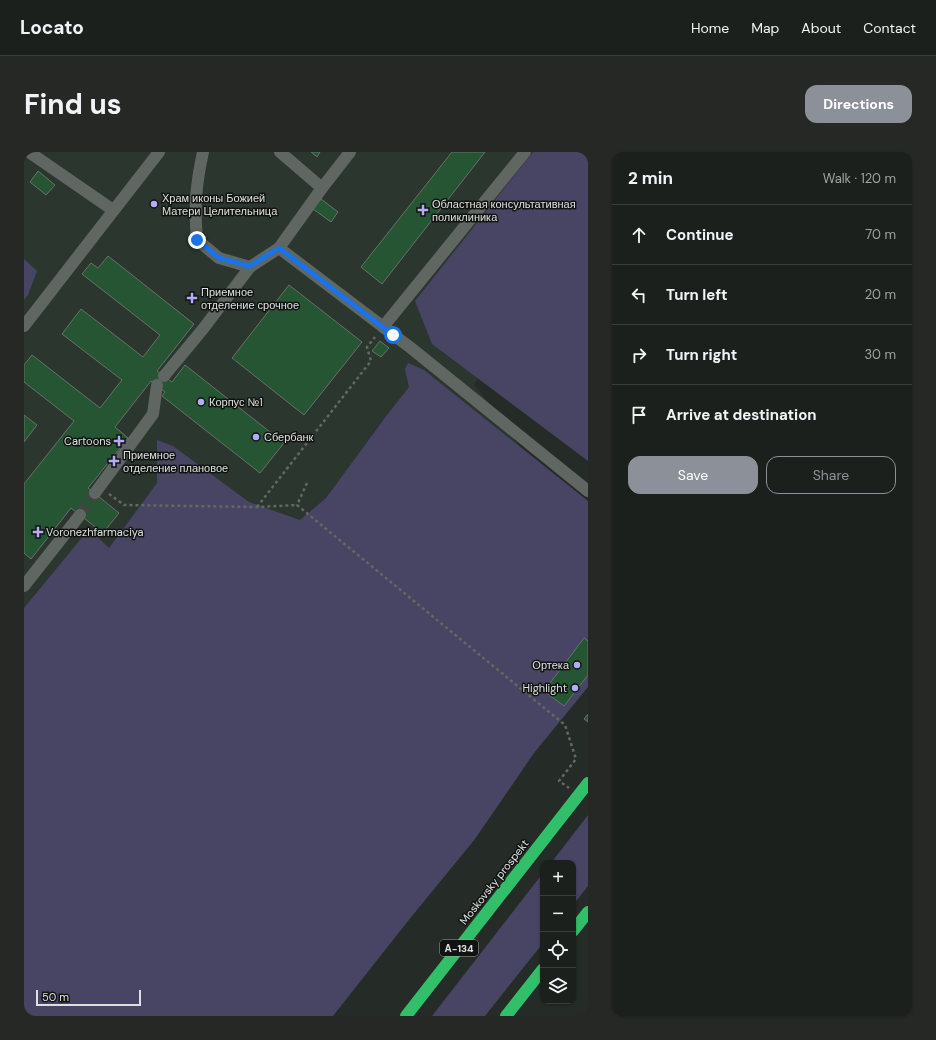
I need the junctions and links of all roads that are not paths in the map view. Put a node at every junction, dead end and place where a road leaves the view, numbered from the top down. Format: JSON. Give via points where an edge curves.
{"nodes":[{"id":1,"x":29,"y":152,"type":"edge"},
{"id":2,"x":159,"y":152,"type":"edge"},
{"id":3,"x":203,"y":152,"type":"edge"},
{"id":4,"x":280,"y":152,"type":"edge"},
{"id":5,"x":350,"y":152,"type":"edge"},
{"id":6,"x":525,"y":152,"type":"edge"},
{"id":7,"x":45,"y":157,"type":"edge"},
{"id":8,"x":322,"y":188,"type":"junction"},
{"id":9,"x":113,"y":210,"type":"junction"},
{"id":10,"x":279,"y":248,"type":"junction"},
{"id":11,"x":250,"y":266,"type":"junction"},
{"id":12,"x":24,"y":326,"type":"edge"},
{"id":13,"x":383,"y":327,"type":"junction"},
{"id":14,"x":97,"y":490,"type":"tunnel mouth"},
{"id":15,"x":588,"y":491,"type":"edge"},
{"id":16,"x":80,"y":515,"type":"tunnel mouth"},
{"id":17,"x":24,"y":586,"type":"edge"},
{"id":18,"x":588,"y":783,"type":"edge"},
{"id":19,"x":588,"y":912,"type":"edge"},
{"id":20,"x":576,"y":927,"type":"edge"},
{"id":21,"x":540,"y":973,"type":"edge"},
{"id":22,"x":406,"y":1016,"type":"edge"},
{"id":23,"x":506,"y":1016,"type":"edge"}],
"edges":[{"from":1,"to":7,"type":"lane"},
{"from":2,"to":9,"type":"lane"},
{"from":3,"to":11,"type":"lane","via":[[197,180],[197,240],[219,258]]},
{"from":4,"to":8,"type":"lane"},
{"from":5,"to":8,"type":"lane"},
{"from":6,"to":13,"type":"lane"},
{"from":7,"to":9,"type":"lane"},
{"from":8,"to":10,"type":"lane"},
{"from":9,"to":12,"type":"lane"},
{"from":10,"to":11,"type":"lane"},
{"from":10,"to":13,"type":"lane"},
{"from":11,"to":14,"type":"lane","via":[[160,381],[153,414]]},
{"from":13,"to":15,"type":"lane"},
{"from":16,"to":17,"type":"lane"},
{"from":18,"to":22,"type":"highway","name":"Moskovsky prospekt","number":"А-134"},
{"from":19,"to":20,"type":"highway"},
{"from":21,"to":23,"type":"highway"}]}
